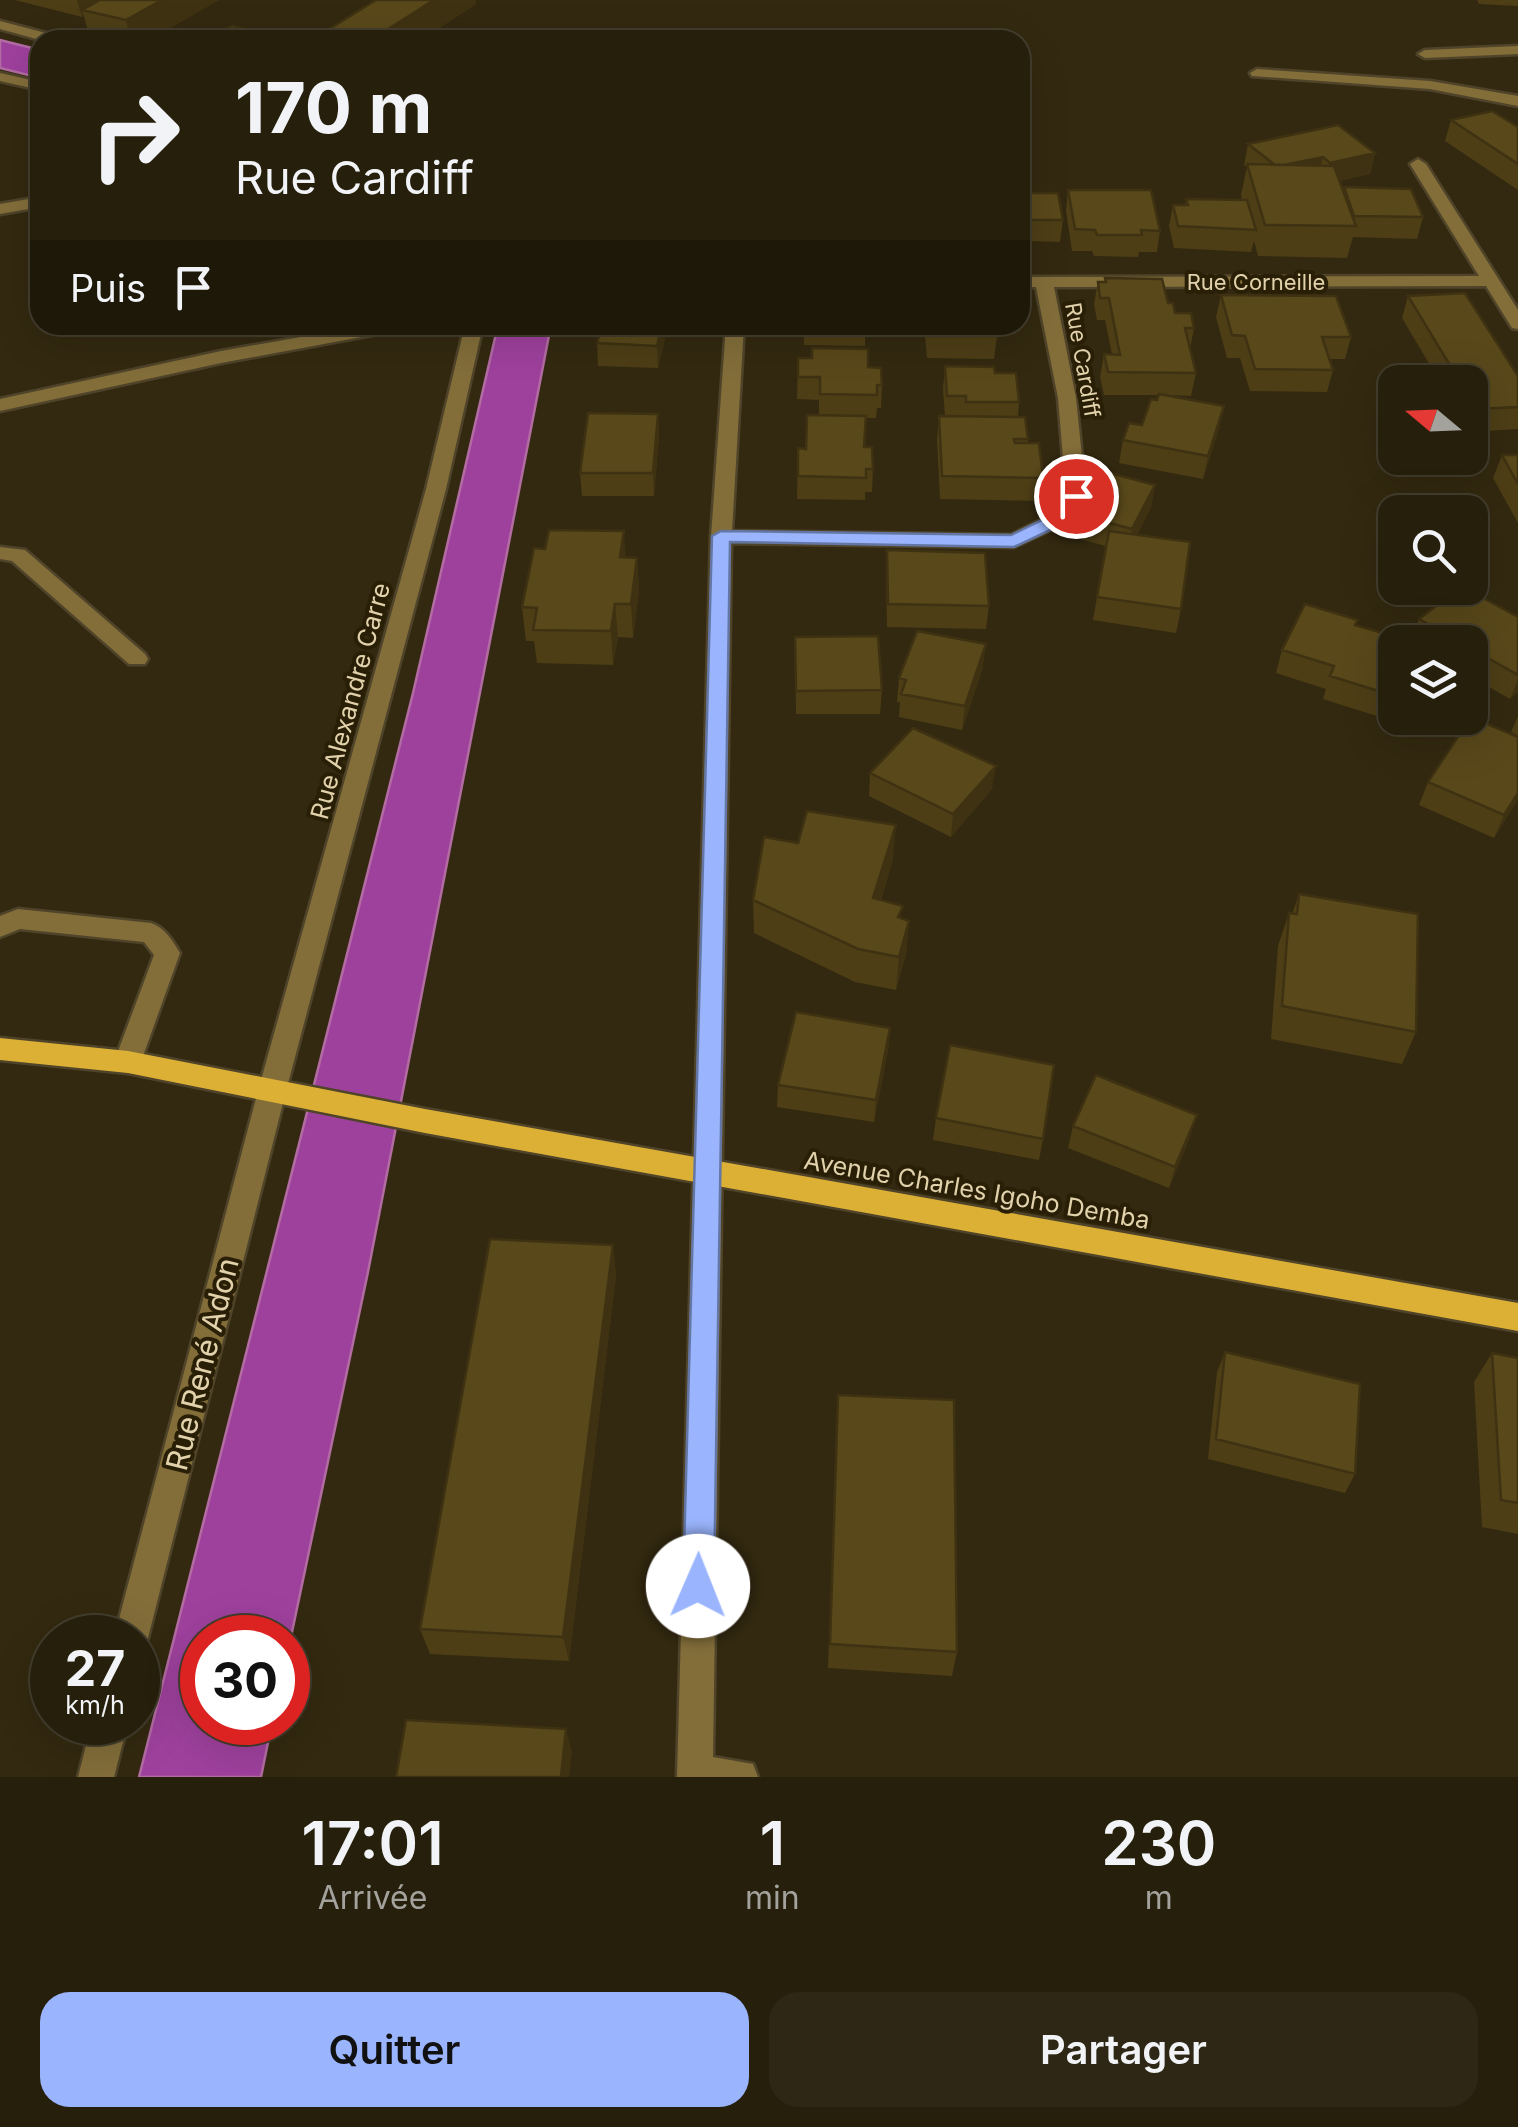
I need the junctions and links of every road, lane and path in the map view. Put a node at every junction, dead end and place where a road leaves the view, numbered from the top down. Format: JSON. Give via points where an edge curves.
{"nodes":[{"id":1,"x":0,"y":25,"type":"edge"},
{"id":2,"x":30,"y":33,"type":"edge"},
{"id":3,"x":1518,"y":50,"type":"edge"},
{"id":4,"x":1424,"y":54,"type":"dead end"},
{"id":5,"x":1257,"y":73,"type":"dead end"},
{"id":6,"x":0,"y":76,"type":"edge"},
{"id":7,"x":30,"y":84,"type":"edge"},
{"id":8,"x":1518,"y":101,"type":"edge"},
{"id":9,"x":1418,"y":164,"type":"dead end"},
{"id":10,"x":30,"y":204,"type":"edge"},
{"id":11,"x":0,"y":209,"type":"edge"},
{"id":12,"x":1491,"y":281,"type":"junction"},
{"id":13,"x":1030,"y":282,"type":"edge"},
{"id":14,"x":1044,"y":282,"type":"junction"},
{"id":15,"x":1518,"y":324,"type":"edge"},
{"id":16,"x":340,"y":335,"type":"edge"},
{"id":17,"x":472,"y":335,"type":"edge"},
{"id":18,"x":734,"y":335,"type":"edge"},
{"id":19,"x":0,"y":405,"type":"edge"},
{"id":20,"x":721,"y":536,"type":"junction"},
{"id":21,"x":0,"y":553,"type":"edge"},
{"id":22,"x":137,"y":659,"type":"dead end"},
{"id":23,"x":0,"y":928,"type":"edge"},
{"id":24,"x":0,"y":1049,"type":"edge"},
{"id":25,"x":128,"y":1062,"type":"junction"},
{"id":26,"x":283,"y":1093,"type":"junction"},
{"id":27,"x":707,"y":1172,"type":"junction"},
{"id":28,"x":1518,"y":1317,"type":"edge"},
{"id":29,"x":137,"y":1615,"type":"edge"},
{"id":30,"x":104,"y":1745,"type":"edge"},
{"id":31,"x":695,"y":1776,"type":"edge"},
{"id":32,"x":96,"y":1777,"type":"edge"},
{"id":33,"x":740,"y":1777,"type":"edge"}],
"edges":[{"from":1,"to":2,"type":"street"},
{"from":3,"to":4,"type":"street"},
{"from":5,"to":8,"type":"street","via":[[1430,86]]},
{"from":6,"to":7,"type":"street"},
{"from":9,"to":12,"type":"street"},
{"from":10,"to":11,"type":"street"},
{"from":12,"to":14,"type":"street","name":"Rue Corneille"},
{"from":12,"to":15,"type":"street"},
{"from":13,"to":14,"type":"street","name":"Rue Corneille"},
{"from":14,"to":20,"type":"street","name":"Rue Cardiff","via":[[1067,398],[1076,496],[1056,520],[1014,541]]},
{"from":16,"to":19,"type":"street"},
{"from":17,"to":26,"type":"street","name":"Rue Alexandre Carre"},
{"from":18,"to":20,"type":"street"},
{"from":20,"to":27,"type":"street"},
{"from":21,"to":22,"type":"street","via":[[18,555]]},
{"from":23,"to":25,"type":"street","via":[[18,919],[151,933],[166,953]]},
{"from":24,"to":25,"type":"main road","name":"Avenue Charles Igoho Demba"},
{"from":25,"to":26,"type":"main road","name":"Avenue Charles Igoho Demba"},
{"from":26,"to":27,"type":"main road","name":"Avenue Charles Igoho Demba"},
{"from":26,"to":29,"type":"street","name":"Rue René Adon"},
{"from":27,"to":28,"type":"main road","name":"Avenue Charles Igoho Demba"},
{"from":27,"to":31,"type":"street"},
{"from":30,"to":32,"type":"street"},
{"from":31,"to":33,"type":"street"}]}
